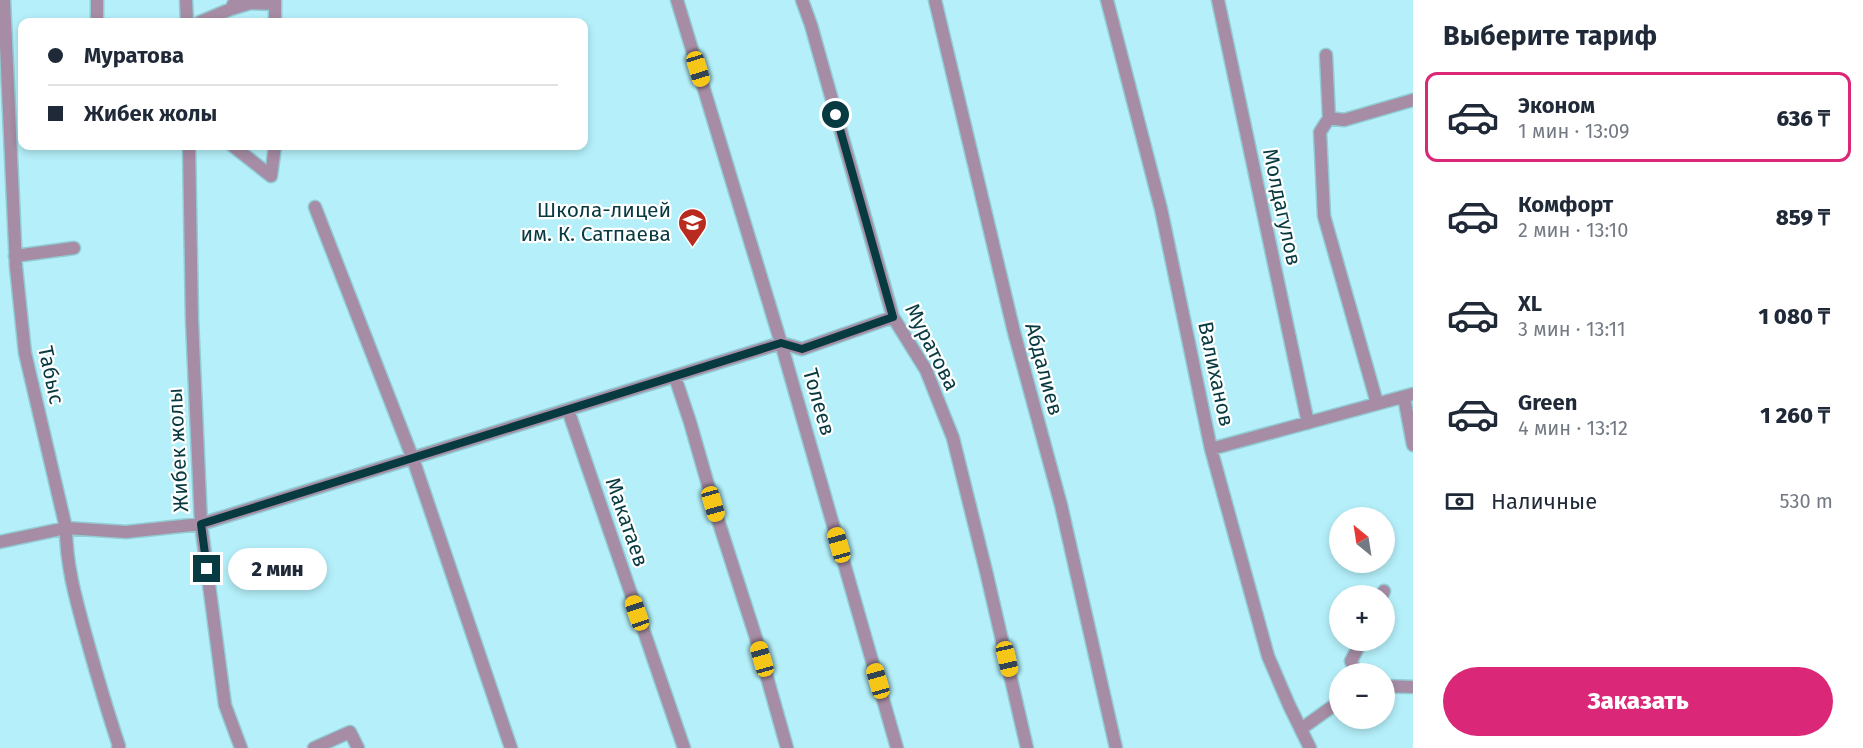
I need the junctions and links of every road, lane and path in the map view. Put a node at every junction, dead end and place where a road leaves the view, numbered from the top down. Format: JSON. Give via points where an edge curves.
{"nodes":[{"id":1,"x":4,"y":0,"type":"edge"},
{"id":2,"x":97,"y":0,"type":"edge"},
{"id":3,"x":186,"y":0,"type":"edge"},
{"id":4,"x":677,"y":0,"type":"edge"},
{"id":5,"x":802,"y":0,"type":"edge"},
{"id":6,"x":935,"y":0,"type":"edge"},
{"id":7,"x":1107,"y":0,"type":"edge"},
{"id":8,"x":1218,"y":0,"type":"edge"},
{"id":9,"x":275,"y":2,"type":"edge"},
{"id":10,"x":233,"y":5,"type":"edge"},
{"id":11,"x":96,"y":18,"type":"edge"},
{"id":12,"x":187,"y":18,"type":"edge"},
{"id":13,"x":208,"y":18,"type":"edge"},
{"id":14,"x":275,"y":18,"type":"edge"},
{"id":15,"x":1326,"y":55,"type":"dead end"},
{"id":16,"x":4,"y":87,"type":"edge"},
{"id":17,"x":1413,"y":100,"type":"edge"},
{"id":18,"x":1329,"y":118,"type":"junction"},
{"id":19,"x":189,"y":150,"type":"edge"},
{"id":20,"x":238,"y":150,"type":"edge"},
{"id":21,"x":275,"y":150,"type":"edge"},
{"id":22,"x":315,"y":207,"type":"dead end"},
{"id":23,"x":74,"y":248,"type":"dead end"},
{"id":24,"x":15,"y":256,"type":"junction"},
{"id":25,"x":893,"y":317,"type":"junction"},
{"id":26,"x":781,"y":343,"type":"junction"},
{"id":27,"x":675,"y":376,"type":"junction"},
{"id":28,"x":1408,"y":395,"type":"edge"},
{"id":29,"x":1377,"y":403,"type":"junction"},
{"id":30,"x":568,"y":410,"type":"junction"},
{"id":31,"x":1308,"y":423,"type":"junction"},
{"id":32,"x":1413,"y":446,"type":"edge"},
{"id":33,"x":1211,"y":449,"type":"junction"},
{"id":34,"x":413,"y":459,"type":"junction"},
{"id":35,"x":201,"y":524,"type":"junction"},
{"id":36,"x":66,"y":528,"type":"junction"},
{"id":37,"x":0,"y":542,"type":"edge"},
{"id":38,"x":1395,"y":686,"type":"edge"},
{"id":39,"x":1413,"y":687,"type":"edge"},
{"id":40,"x":1329,"y":709,"type":"edge"},
{"id":41,"x":1300,"y":729,"type":"junction"},
{"id":42,"x":1308,"y":746,"type":"edge"},
{"id":43,"x":118,"y":747,"type":"edge"},
{"id":44,"x":241,"y":748,"type":"edge"},
{"id":45,"x":314,"y":748,"type":"edge"},
{"id":46,"x":358,"y":748,"type":"edge"},
{"id":47,"x":511,"y":748,"type":"edge"},
{"id":48,"x":684,"y":748,"type":"edge"},
{"id":49,"x":787,"y":748,"type":"edge"},
{"id":50,"x":897,"y":748,"type":"edge"},
{"id":51,"x":1027,"y":748,"type":"edge"},
{"id":52,"x":1116,"y":748,"type":"edge"}],
"edges":[{"from":1,"to":16,"type":"street","name":"Табыс"},
{"from":2,"to":11,"type":"street"},
{"from":3,"to":12,"type":"street"},
{"from":4,"to":26,"type":"street","name":"Толеев"},
{"from":5,"to":25,"type":"street","name":"Муратова"},
{"from":6,"to":52,"type":"street","name":"Абдалиев","via":[[1014,332],[1061,505]]},
{"from":7,"to":33,"type":"street","name":"Валиханов","via":[[1161,208]]},
{"from":8,"to":31,"type":"street","name":"Молдагулов"},
{"from":9,"to":10,"type":"street"},
{"from":9,"to":14,"type":"street"},
{"from":10,"to":13,"type":"street"},
{"from":15,"to":18,"type":"street"},
{"from":16,"to":24,"type":"street","name":"Табыс"},
{"from":17,"to":18,"type":"street","via":[[1344,120]]},
{"from":18,"to":29,"type":"street","via":[[1320,132],[1324,216]]},
{"from":19,"to":35,"type":"street","name":"Жибек жолы"},
{"from":20,"to":21,"type":"street","via":[[272,176]]},
{"from":22,"to":34,"type":"street"},
{"from":23,"to":24,"type":"street"},
{"from":24,"to":36,"type":"street","name":"Табыс","via":[[25,353]]},
{"from":25,"to":26,"type":"street","via":[[802,349]]},
{"from":25,"to":51,"type":"street","name":"Муратова","via":[[926,370],[953,438]]},
{"from":26,"to":27,"type":"street"},
{"from":26,"to":50,"type":"street","name":"Толеев"},
{"from":27,"to":30,"type":"street"},
{"from":27,"to":49,"type":"street"},
{"from":28,"to":29,"type":"street"},
{"from":28,"to":32,"type":"street"},
{"from":29,"to":31,"type":"street"},
{"from":30,"to":34,"type":"street"},
{"from":30,"to":48,"type":"street","name":"Макатаев"},
{"from":31,"to":33,"type":"street"},
{"from":33,"to":41,"type":"street","name":"Валиханов","via":[[1268,656]]},
{"from":34,"to":35,"type":"street"},
{"from":34,"to":47,"type":"street"},
{"from":35,"to":36,"type":"street","via":[[126,532]]},
{"from":35,"to":44,"type":"street","name":"Жибек жолы","via":[[225,705]]},
{"from":36,"to":37,"type":"street"},
{"from":36,"to":43,"type":"street","name":"Табыс","via":[[66,549],[78,607]]},
{"from":38,"to":39,"type":"street"},
{"from":40,"to":41,"type":"street"},
{"from":41,"to":42,"type":"street","name":"Валиханов"},
{"from":45,"to":46,"type":"street","via":[[350,732]]}]}
